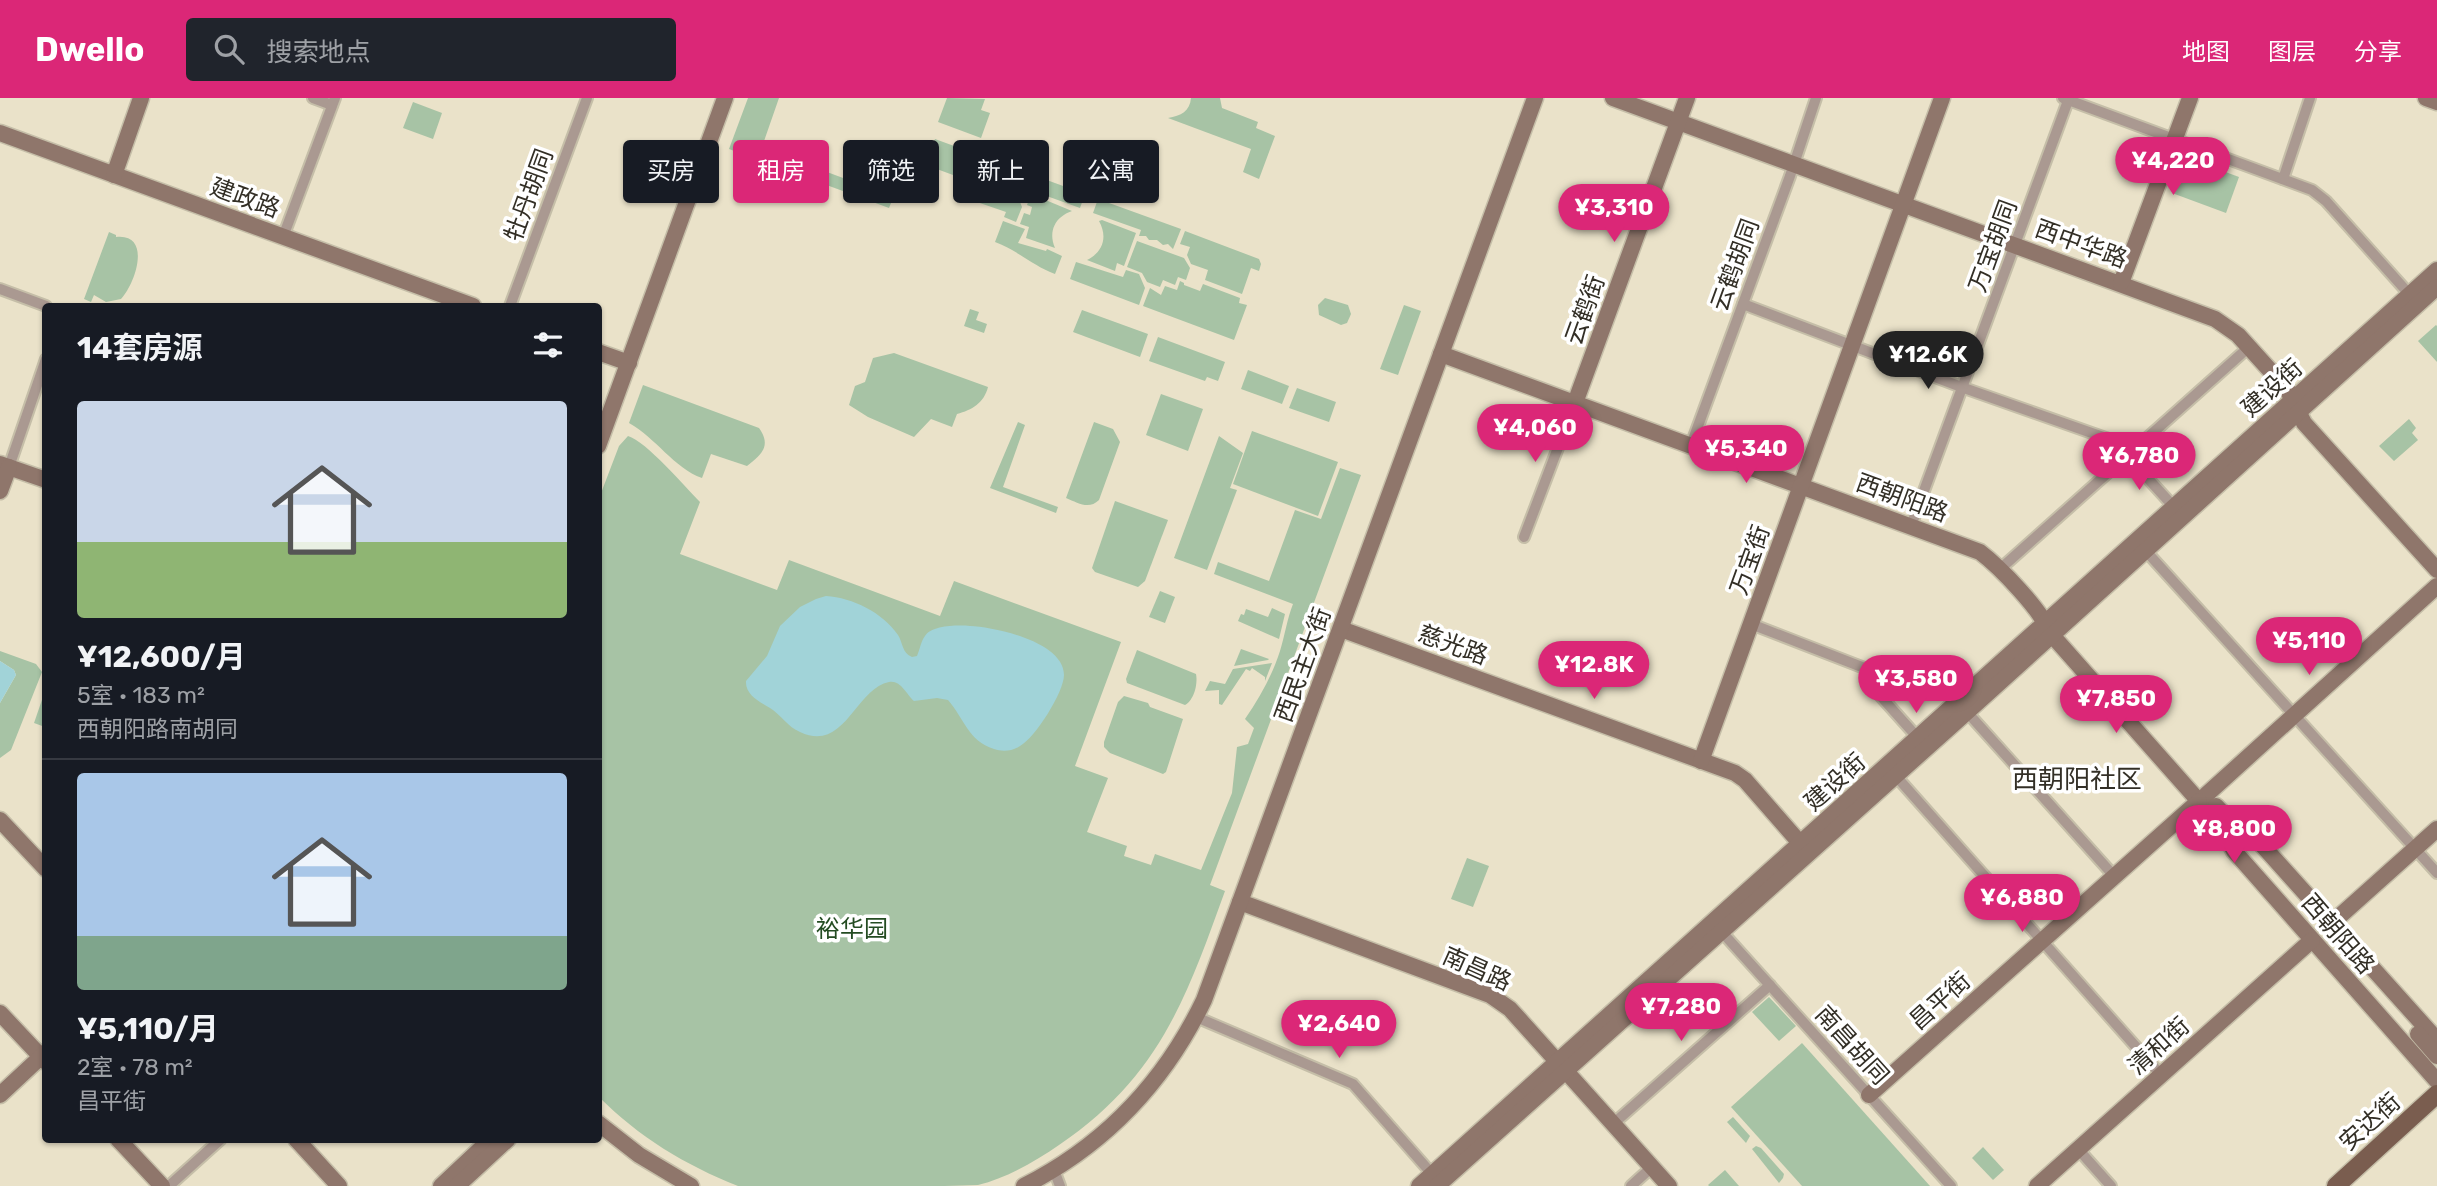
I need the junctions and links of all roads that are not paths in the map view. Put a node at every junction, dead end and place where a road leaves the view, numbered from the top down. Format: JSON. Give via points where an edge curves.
{"nodes":[{"id":1,"x":141,"y":98,"type":"edge"},
{"id":2,"x":313,"y":98,"type":"edge"},
{"id":3,"x":587,"y":98,"type":"edge"},
{"id":4,"x":725,"y":98,"type":"edge"},
{"id":5,"x":1535,"y":98,"type":"edge"},
{"id":6,"x":1613,"y":98,"type":"edge"},
{"id":7,"x":1687,"y":98,"type":"edge"},
{"id":8,"x":1816,"y":98,"type":"edge"},
{"id":9,"x":1942,"y":98,"type":"edge"},
{"id":10,"x":2190,"y":98,"type":"edge"},
{"id":11,"x":2310,"y":98,"type":"edge"},
{"id":12,"x":2426,"y":98,"type":"edge"},
{"id":13,"x":2067,"y":99,"type":"edge"},
{"id":14,"x":334,"y":101,"type":"edge"},
{"id":15,"x":2437,"y":102,"type":"edge"},
{"id":16,"x":1678,"y":122,"type":"junction"},
{"id":17,"x":0,"y":133,"type":"edge"},
{"id":18,"x":2174,"y":139,"type":"junction"},
{"id":19,"x":1793,"y":164,"type":"junction"},
{"id":20,"x":114,"y":174,"type":"junction"},
{"id":21,"x":2283,"y":179,"type":"junction"},
{"id":22,"x":1904,"y":204,"type":"junction"},
{"id":23,"x":283,"y":237,"type":"junction"},
{"id":24,"x":2016,"y":245,"type":"junction"},
{"id":25,"x":2437,"y":270,"type":"edge"},
{"id":26,"x":2122,"y":284,"type":"junction"},
{"id":27,"x":2437,"y":287,"type":"edge"},
{"id":28,"x":0,"y":289,"type":"edge"},
{"id":29,"x":2410,"y":295,"type":"junction"},
{"id":30,"x":465,"y":303,"type":"edge"},
{"id":31,"x":511,"y":303,"type":"edge"},
{"id":32,"x":1743,"y":304,"type":"junction"},
{"id":33,"x":42,"y":305,"type":"edge"},
{"id":34,"x":1853,"y":345,"type":"junction"},
{"id":35,"x":2249,"y":347,"type":"junction"},
{"id":36,"x":602,"y":353,"type":"edge"},
{"id":37,"x":1441,"y":354,"type":"junction"},
{"id":38,"x":629,"y":363,"type":"junction"},
{"id":39,"x":42,"y":369,"type":"edge"},
{"id":40,"x":1964,"y":388,"type":"junction"},
{"id":41,"x":1575,"y":403,"type":"junction"},
{"id":42,"x":2296,"y":406,"type":"junction"},
{"id":43,"x":602,"y":435,"type":"edge"},
{"id":44,"x":1691,"y":445,"type":"junction"},
{"id":45,"x":2127,"y":455,"type":"junction"},
{"id":46,"x":4,"y":465,"type":"edge"},
{"id":47,"x":42,"y":479,"type":"edge"},
{"id":48,"x":1801,"y":486,"type":"junction"},
{"id":49,"x":0,"y":491,"type":"edge"},
{"id":50,"x":2174,"y":507,"type":"junction"},
{"id":51,"x":1911,"y":526,"type":"junction"},
{"id":52,"x":1524,"y":537,"type":"dead end"},
{"id":53,"x":2145,"y":550,"type":"junction"},
{"id":54,"x":1999,"y":570,"type":"junction"},
{"id":55,"x":2437,"y":570,"type":"edge"},
{"id":56,"x":2437,"y":586,"type":"edge"},
{"id":57,"x":1751,"y":624,"type":"junction"},
{"id":58,"x":2052,"y":628,"type":"junction"},
{"id":59,"x":1341,"y":629,"type":"junction"},
{"id":60,"x":1967,"y":712,"type":"junction"},
{"id":61,"x":2294,"y":715,"type":"junction"},
{"id":62,"x":1918,"y":738,"type":"junction"},
{"id":63,"x":1701,"y":761,"type":"junction"},
{"id":64,"x":1895,"y":775,"type":"junction"},
{"id":65,"x":2203,"y":798,"type":"junction"},
{"id":66,"x":0,"y":820,"type":"edge"},
{"id":67,"x":2224,"y":822,"type":"junction"},
{"id":68,"x":2437,"y":829,"type":"edge"},
{"id":69,"x":1800,"y":844,"type":"junction"},
{"id":70,"x":2415,"y":849,"type":"junction"},
{"id":71,"x":42,"y":865,"type":"edge"},
{"id":72,"x":2437,"y":873,"type":"edge"},
{"id":73,"x":2114,"y":876,"type":"junction"},
{"id":74,"x":2274,"y":878,"type":"junction"},
{"id":75,"x":1241,"y":902,"type":"junction"},
{"id":76,"x":2332,"y":923,"type":"junction"},
{"id":77,"x":1721,"y":932,"type":"junction"},
{"id":78,"x":2042,"y":940,"type":"junction"},
{"id":79,"x":2312,"y":940,"type":"junction"},
{"id":80,"x":1770,"y":985,"type":"junction"},
{"id":81,"x":0,"y":1013,"type":"edge"},
{"id":82,"x":1196,"y":1017,"type":"junction"},
{"id":83,"x":2437,"y":1040,"type":"edge"},
{"id":84,"x":42,"y":1055,"type":"edge"},
{"id":85,"x":2437,"y":1056,"type":"edge"},
{"id":86,"x":42,"y":1059,"type":"edge"},
{"id":87,"x":2437,"y":1066,"type":"edge"},
{"id":88,"x":1561,"y":1067,"type":"junction"},
{"id":89,"x":2161,"y":1075,"type":"junction"},
{"id":90,"x":2437,"y":1081,"type":"edge"},
{"id":91,"x":2437,"y":1094,"type":"edge"},
{"id":92,"x":0,"y":1095,"type":"edge"},
{"id":93,"x":1869,"y":1095,"type":"junction"},
{"id":94,"x":2437,"y":1110,"type":"edge"},
{"id":95,"x":1613,"y":1124,"type":"junction"},
{"id":96,"x":602,"y":1126,"type":"edge"},
{"id":97,"x":122,"y":1143,"type":"edge"},
{"id":98,"x":217,"y":1143,"type":"edge"},
{"id":99,"x":300,"y":1143,"type":"edge"},
{"id":100,"x":487,"y":1143,"type":"edge"},
{"id":101,"x":504,"y":1143,"type":"edge"},
{"id":102,"x":2078,"y":1149,"type":"junction"},
{"id":103,"x":1652,"y":1167,"type":"junction"},
{"id":104,"x":1054,"y":1170,"type":"junction"},
{"id":105,"x":1438,"y":1182,"type":"edge"},
{"id":106,"x":162,"y":1186,"type":"edge"},
{"id":107,"x":169,"y":1186,"type":"edge"},
{"id":108,"x":339,"y":1186,"type":"edge"},
{"id":109,"x":441,"y":1186,"type":"edge"},
{"id":110,"x":457,"y":1186,"type":"edge"},
{"id":111,"x":691,"y":1186,"type":"edge"},
{"id":112,"x":1024,"y":1186,"type":"edge"},
{"id":113,"x":1060,"y":1186,"type":"edge"},
{"id":114,"x":1419,"y":1186,"type":"edge"},
{"id":115,"x":1632,"y":1186,"type":"edge"},
{"id":116,"x":1669,"y":1186,"type":"edge"},
{"id":117,"x":1951,"y":1186,"type":"edge"},
{"id":118,"x":2037,"y":1186,"type":"edge"},
{"id":119,"x":2111,"y":1186,"type":"edge"},
{"id":120,"x":2336,"y":1186,"type":"edge"},
{"id":121,"x":2353,"y":1186,"type":"edge"}],
"edges":[{"from":1,"to":20,"type":"main road"},
{"from":2,"to":14,"type":"street"},
{"from":3,"to":31,"type":"street","name":"牡丹胡同"},
{"from":4,"to":38,"type":"main road"},
{"from":5,"to":37,"type":"main road","name":"西民主大街"},
{"from":6,"to":16,"type":"main road","name":"西中华路"},
{"from":7,"to":16,"type":"main road","name":"云鹤街"},
{"from":8,"to":19,"type":"street","name":"云鹤胡同"},
{"from":9,"to":22,"type":"main road","name":"万宝街"},
{"from":10,"to":18,"type":"main road"},
{"from":11,"to":21,"type":"street"},
{"from":12,"to":15,"type":"main road"},
{"from":13,"to":18,"type":"street"},
{"from":13,"to":24,"type":"street","name":"万宝胡同"},
{"from":14,"to":23,"type":"street"},
{"from":16,"to":19,"type":"main road","name":"西中华路"},
{"from":16,"to":41,"type":"main road","name":"云鹤街"},
{"from":17,"to":20,"type":"main road","name":"建政路"},
{"from":18,"to":21,"type":"street"},
{"from":18,"to":26,"type":"main road"},
{"from":19,"to":22,"type":"main road","name":"西中华路"},
{"from":19,"to":32,"type":"street","name":"云鹤胡同"},
{"from":20,"to":23,"type":"main road","name":"建政路"},
{"from":21,"to":29,"type":"street","via":[[2321,197]]},
{"from":22,"to":24,"type":"main road","name":"西中华路"},
{"from":22,"to":34,"type":"main road","name":"万宝街"},
{"from":23,"to":30,"type":"main road","name":"建政路"},
{"from":24,"to":26,"type":"main road","name":"西中华路"},
{"from":24,"to":40,"type":"street","name":"万宝胡同"},
{"from":25,"to":29,"type":"main road","name":"建设街"},
{"from":26,"to":35,"type":"main road","name":"西中华路","via":[[2215,318]]},
{"from":27,"to":42,"type":"main road","name":"建设街"},
{"from":28,"to":33,"type":"street"},
{"from":29,"to":42,"type":"main road","name":"建设街"},
{"from":32,"to":34,"type":"street"},
{"from":32,"to":44,"type":"street","name":"云鹤胡同"},
{"from":34,"to":40,"type":"street"},
{"from":34,"to":48,"type":"main road","name":"万宝街"},
{"from":35,"to":42,"type":"main road","name":"西中华路","via":[[2287,389]]},
{"from":35,"to":45,"type":"street"},
{"from":36,"to":38,"type":"main road"},
{"from":37,"to":41,"type":"main road","name":"西朝阳路"},
{"from":37,"to":59,"type":"main road","name":"西民主大街"},
{"from":38,"to":43,"type":"main road"},
{"from":39,"to":46,"type":"street"},
{"from":40,"to":45,"type":"street","via":[[2106,438]]},
{"from":40,"to":51,"type":"street","name":"万宝胡同"},
{"from":41,"to":44,"type":"main road","name":"西朝阳路"},
{"from":41,"to":52,"type":"street","name":"云鹤街"},
{"from":42,"to":50,"type":"main road","name":"建设街"},
{"from":42,"to":53,"type":"main road","name":"建设街"},
{"from":42,"to":55,"type":"main road","name":"西中华路","via":[[2304,423]]},
{"from":44,"to":48,"type":"main road","name":"西朝阳路"},
{"from":45,"to":50,"type":"street"},
{"from":45,"to":54,"type":"street"},
{"from":46,"to":47,"type":"main road"},
{"from":46,"to":49,"type":"main road"},
{"from":48,"to":51,"type":"main road","name":"西朝阳路"},
{"from":48,"to":57,"type":"main road","name":"万宝街"},
{"from":50,"to":58,"type":"main road","name":"建设街"},
{"from":51,"to":54,"type":"main road","name":"西朝阳路","via":[[1980,552]]},
{"from":53,"to":58,"type":"main road","name":"建设街"},
{"from":53,"to":61,"type":"street"},
{"from":54,"to":58,"type":"main road","name":"西朝阳路"},
{"from":56,"to":61,"type":"main road","name":"昌平街"},
{"from":57,"to":62,"type":"street","via":[[1867,669],[1876,691]]},
{"from":57,"to":63,"type":"main road","name":"万宝街"},
{"from":58,"to":60,"type":"main road","name":"建设街"},
{"from":58,"to":62,"type":"main road","name":"建设街"},
{"from":58,"to":65,"type":"main road","name":"西朝阳路"},
{"from":59,"to":63,"type":"main road","name":"慈光路"},
{"from":59,"to":75,"type":"main road","name":"西民主大街"},
{"from":60,"to":64,"type":"main road","name":"建设街"},
{"from":60,"to":73,"type":"street"},
{"from":61,"to":65,"type":"main road","name":"昌平街"},
{"from":61,"to":70,"type":"street"},
{"from":62,"to":69,"type":"main road","name":"建设街"},
{"from":63,"to":69,"type":"main road","name":"慈光路","via":[[1745,780]]},
{"from":64,"to":77,"type":"main road","name":"建设街"},
{"from":64,"to":78,"type":"street"},
{"from":65,"to":67,"type":"main road","name":"西朝阳路"},
{"from":65,"to":73,"type":"main road","name":"昌平街"},
{"from":66,"to":71,"type":"main road"},
{"from":67,"to":74,"type":"main road"},
{"from":67,"to":76,"type":"main road","name":"西朝阳路","via":[[2253,835]]},
{"from":67,"to":79,"type":"main road","name":"西朝阳路","via":[[2234,851]]},
{"from":68,"to":70,"type":"main road"},
{"from":69,"to":88,"type":"main road","name":"建设街"},
{"from":70,"to":72,"type":"street"},
{"from":70,"to":76,"type":"main road"},
{"from":73,"to":78,"type":"main road","name":"昌平街"},
{"from":74,"to":85,"type":"main road"},
{"from":74,"to":87,"type":"main road"},
{"from":75,"to":82,"type":"main road","name":"西民主大街"},
{"from":75,"to":88,"type":"main road","name":"南昌路","via":[[1490,995],[1510,1009]]},
{"from":76,"to":83,"type":"main road","name":"西朝阳路"},
{"from":77,"to":80,"type":"street","name":"南昌胡同"},
{"from":77,"to":88,"type":"main road","name":"建设街"},
{"from":78,"to":89,"type":"street"},
{"from":78,"to":93,"type":"main road","name":"昌平街"},
{"from":79,"to":89,"type":"main road","name":"清和街"},
{"from":79,"to":90,"type":"main road","name":"西朝阳路"},
{"from":80,"to":93,"type":"street","name":"南昌胡同"},
{"from":80,"to":95,"type":"street"},
{"from":81,"to":84,"type":"main road"},
{"from":82,"to":104,"type":"main road","name":"西民主大街","via":[[1136,1103],[1100,1137]]},
{"from":82,"to":105,"type":"street","via":[[1347,1081]]},
{"from":86,"to":92,"type":"main road"},
{"from":88,"to":95,"type":"main road","name":"南昌路"},
{"from":88,"to":105,"type":"main road","name":"建设街"},
{"from":89,"to":102,"type":"main road","name":"清和街"},
{"from":91,"to":120,"type":"main road","name":"安达街"},
{"from":93,"to":117,"type":"street","name":"南昌胡同"},
{"from":94,"to":121,"type":"main road","name":"安达街"},
{"from":95,"to":103,"type":"main road","name":"南昌路"},
{"from":96,"to":111,"type":"main road"},
{"from":97,"to":106,"type":"main road"},
{"from":98,"to":107,"type":"street"},
{"from":99,"to":108,"type":"main road"},
{"from":100,"to":109,"type":"main road"},
{"from":101,"to":110,"type":"main road"},
{"from":102,"to":118,"type":"main road","name":"清和街"},
{"from":102,"to":119,"type":"street"},
{"from":103,"to":115,"type":"street"},
{"from":103,"to":116,"type":"main road","name":"南昌路"},
{"from":104,"to":112,"type":"main road","name":"西民主大街"},
{"from":104,"to":113,"type":"street"},
{"from":105,"to":114,"type":"main road","name":"建设街"}]}
